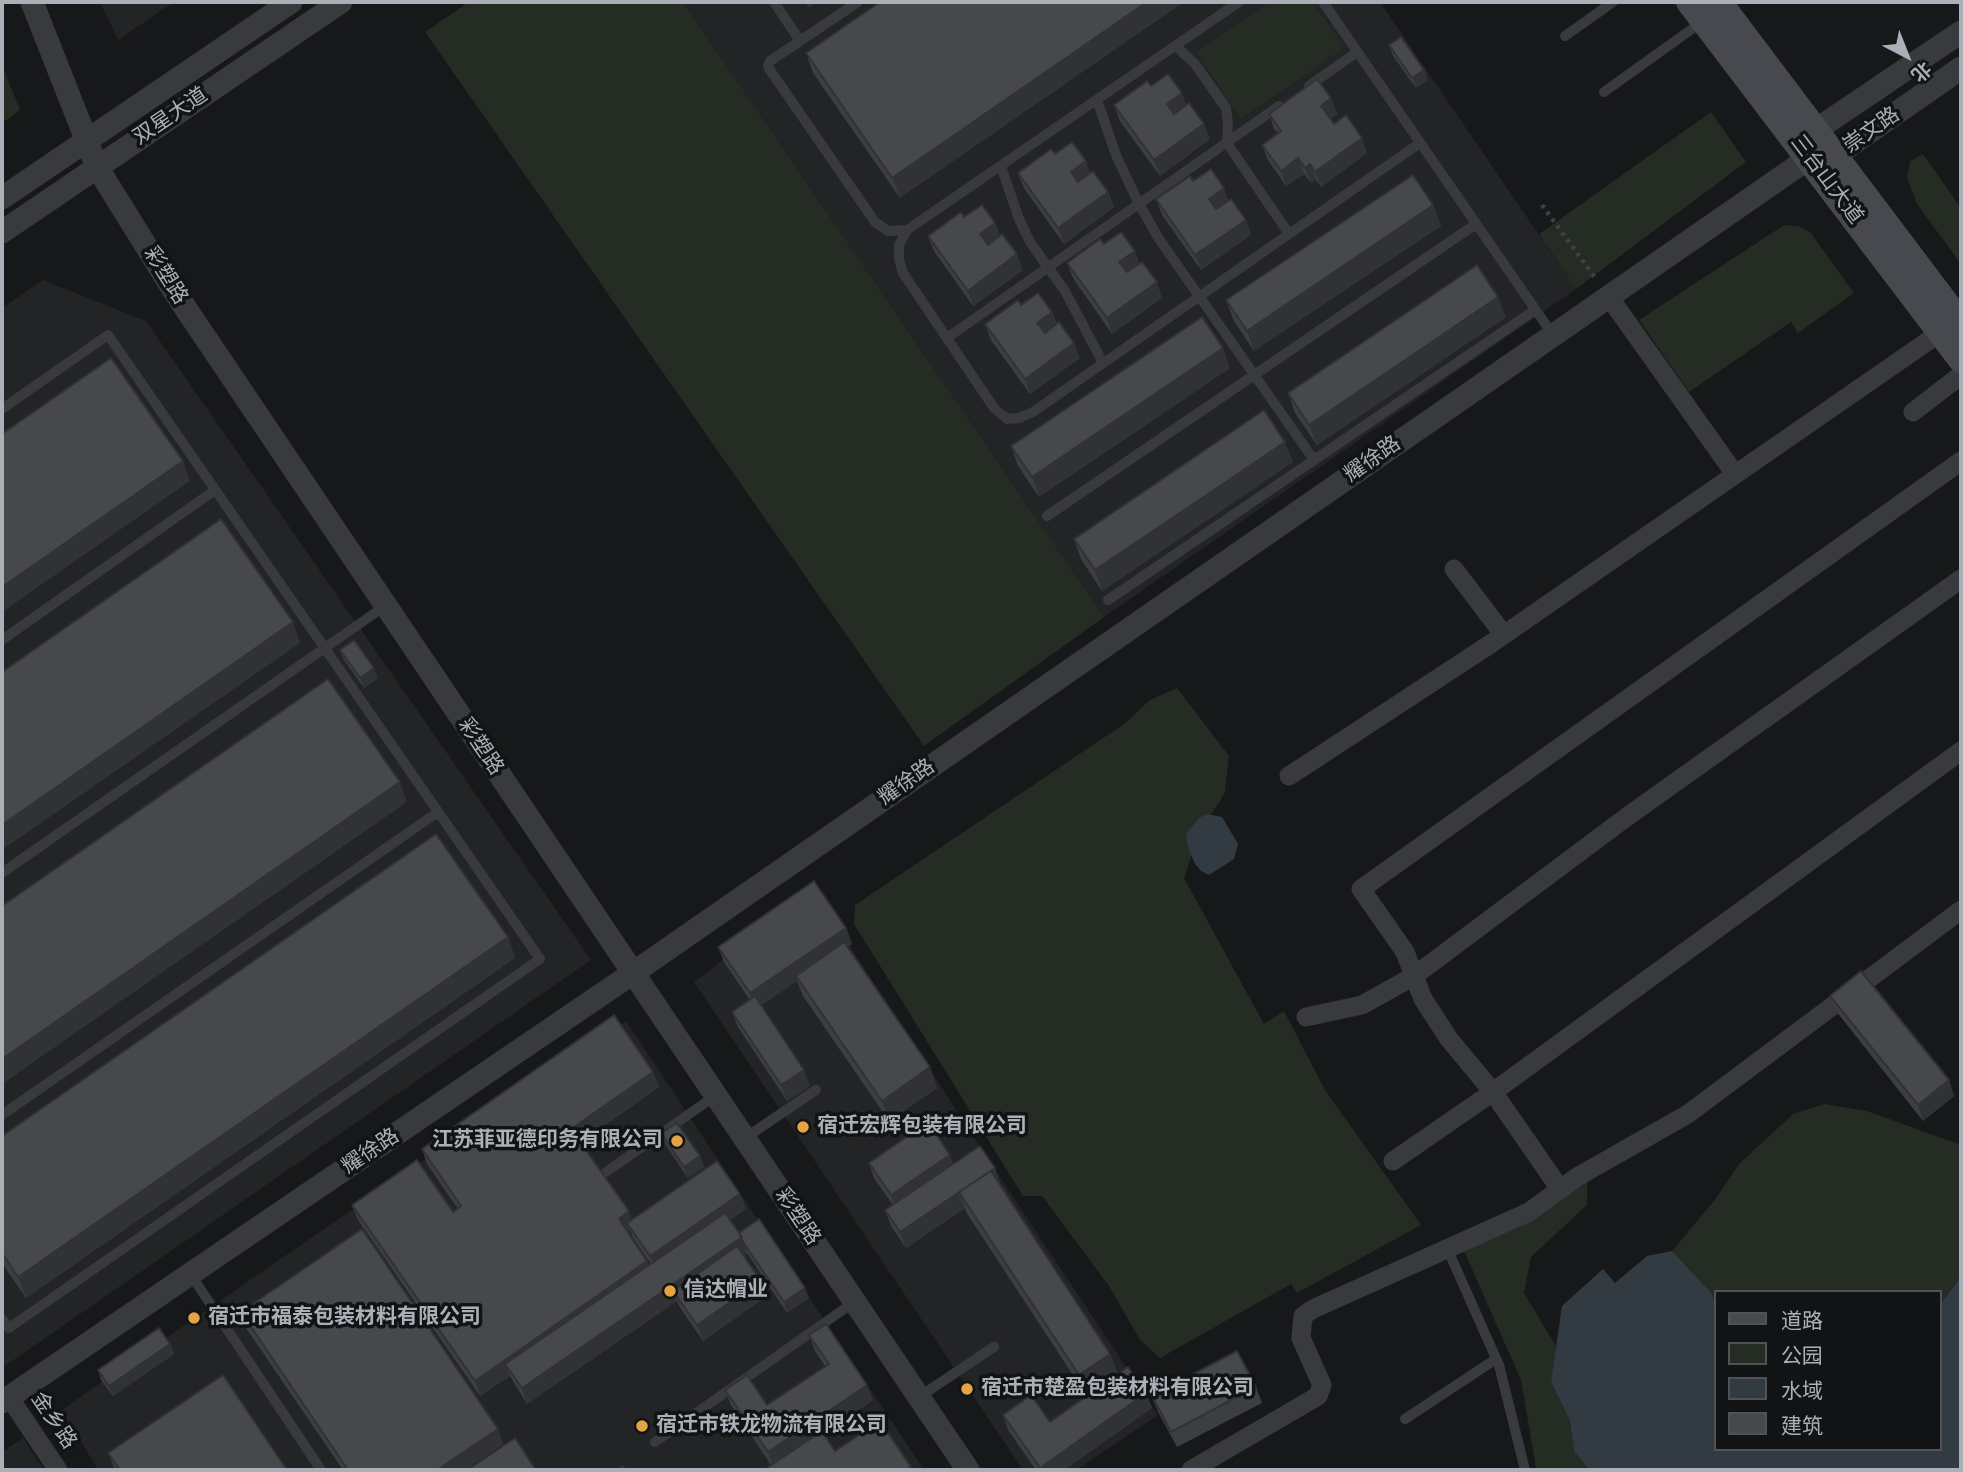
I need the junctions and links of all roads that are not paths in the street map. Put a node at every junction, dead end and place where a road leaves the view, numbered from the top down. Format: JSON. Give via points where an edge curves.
{"nodes":[{"id":1,"x":32,"y":2,"type":"edge"},
{"id":2,"x":291,"y":2,"type":"edge"},
{"id":3,"x":341,"y":2,"type":"edge"},
{"id":4,"x":774,"y":2,"type":"edge"},
{"id":5,"x":858,"y":2,"type":"edge"},
{"id":6,"x":1239,"y":2,"type":"edge"},
{"id":7,"x":1323,"y":2,"type":"edge"},
{"id":8,"x":1613,"y":2,"type":"edge"},
{"id":9,"x":1704,"y":8,"type":"edge"},
{"id":10,"x":1961,"y":32,"type":"edge"},
{"id":11,"x":1565,"y":36,"type":"dead end"},
{"id":12,"x":800,"y":41,"type":"junction"},
{"id":13,"x":1176,"y":46,"type":"junction"},
{"id":14,"x":1357,"y":52,"type":"junction"},
{"id":15,"x":1961,"y":68,"type":"edge"},
{"id":16,"x":1303,"y":90,"type":"edge"},
{"id":17,"x":1604,"y":92,"type":"dead end"},
{"id":18,"x":1292,"y":97,"type":"edge"},
{"id":19,"x":1097,"y":100,"type":"junction"},
{"id":20,"x":86,"y":140,"type":"junction"},
{"id":21,"x":1227,"y":143,"type":"junction"},
{"id":22,"x":1420,"y":143,"type":"junction"},
{"id":23,"x":1815,"y":151,"type":"junction"},
{"id":24,"x":1001,"y":166,"type":"junction"},
{"id":25,"x":97,"y":167,"type":"junction"},
{"id":26,"x":2,"y":198,"type":"edge"},
{"id":27,"x":1139,"y":204,"type":"junction"},
{"id":28,"x":1476,"y":224,"type":"junction"},
{"id":29,"x":907,"y":230,"type":"junction"},
{"id":30,"x":2,"y":232,"type":"edge"},
{"id":31,"x":1289,"y":234,"type":"junction"},
{"id":32,"x":1048,"y":268,"type":"junction"},
{"id":33,"x":1200,"y":296,"type":"junction"},
{"id":34,"x":1609,"y":297,"type":"junction"},
{"id":35,"x":1535,"y":310,"type":"junction"},
{"id":36,"x":1951,"y":328,"type":"edge"},
{"id":37,"x":1553,"y":335,"type":"junction"},
{"id":38,"x":947,"y":338,"type":"junction"},
{"id":39,"x":1961,"y":359,"type":"edge"},
{"id":40,"x":1103,"y":363,"type":"junction"},
{"id":41,"x":1254,"y":374,"type":"junction"},
{"id":42,"x":1961,"y":375,"type":"edge"},
{"id":43,"x":2,"y":409,"type":"edge"},
{"id":44,"x":1913,"y":412,"type":"dead end"},
{"id":45,"x":1314,"y":460,"type":"junction"},
{"id":46,"x":1961,"y":461,"type":"edge"},
{"id":47,"x":1735,"y":474,"type":"junction"},
{"id":48,"x":215,"y":490,"type":"junction"},
{"id":49,"x":1047,"y":516,"type":"dead end"},
{"id":50,"x":1454,"y":569,"type":"dead end"},
{"id":51,"x":1961,"y":579,"type":"edge"},
{"id":52,"x":1108,"y":600,"type":"dead end"},
{"id":53,"x":386,"y":606,"type":"junction"},
{"id":54,"x":1504,"y":635,"type":"junction"},
{"id":55,"x":2,"y":640,"type":"edge"},
{"id":56,"x":325,"y":648,"type":"junction"},
{"id":57,"x":1961,"y":751,"type":"edge"},
{"id":58,"x":1289,"y":776,"type":"dead end"},
{"id":59,"x":438,"y":812,"type":"junction"},
{"id":60,"x":2,"y":873,"type":"edge"},
{"id":61,"x":1961,"y":911,"type":"edge"},
{"id":62,"x":633,"y":973,"type":"junction"},
{"id":63,"x":1413,"y":976,"type":"junction"},
{"id":64,"x":1306,"y":1017,"type":"dead end"},
{"id":65,"x":816,"y":1090,"type":"dead end"},
{"id":66,"x":1493,"y":1092,"type":"junction"},
{"id":67,"x":715,"y":1096,"type":"junction"},
{"id":68,"x":2,"y":1115,"type":"edge"},
{"id":69,"x":744,"y":1139,"type":"junction"},
{"id":70,"x":1393,"y":1161,"type":"dead end"},
{"id":71,"x":607,"y":1171,"type":"dead end"},
{"id":72,"x":1560,"y":1189,"type":"junction"},
{"id":73,"x":1447,"y":1248,"type":"junction"},
{"id":74,"x":190,"y":1274,"type":"junction"},
{"id":75,"x":854,"y":1301,"type":"junction"},
{"id":76,"x":2,"y":1319,"type":"edge"},
{"id":77,"x":993,"y":1346,"type":"dead end"},
{"id":78,"x":1496,"y":1359,"type":"junction"},
{"id":79,"x":919,"y":1397,"type":"junction"},
{"id":80,"x":6,"y":1400,"type":"edge"},
{"id":81,"x":1405,"y":1419,"type":"dead end"},
{"id":82,"x":655,"y":1442,"type":"dead end"},
{"id":83,"x":1214,"y":1465,"type":"edge"},
{"id":84,"x":58,"y":1470,"type":"edge"},
{"id":85,"x":321,"y":1470,"type":"edge"},
{"id":86,"x":968,"y":1470,"type":"edge"},
{"id":87,"x":1191,"y":1470,"type":"edge"},
{"id":88,"x":1525,"y":1470,"type":"edge"}],
"edges":[{"from":1,"to":20,"type":"street","name":"彩塑路"},
{"from":2,"to":20,"type":"street","name":"双星大道"},
{"from":3,"to":25,"type":"street","name":"双星大道"},
{"from":4,"to":12,"type":"lane"},
{"from":5,"to":12,"type":"lane"},
{"from":6,"to":13,"type":"lane"},
{"from":7,"to":14,"type":"lane"},
{"from":8,"to":11,"type":"lane"},
{"from":9,"to":17,"type":"lane"},
{"from":9,"to":23,"type":"main road","name":"三台山大道"},
{"from":10,"to":23,"type":"street","name":"崇文路"},
{"from":12,"to":29,"type":"lane","via":[[770,61],[770,70],[875,222],[888,231]]},
{"from":13,"to":19,"type":"lane"},
{"from":13,"to":21,"type":"lane","via":[[1226,107]]},
{"from":14,"to":16,"type":"lane"},
{"from":14,"to":22,"type":"lane"},
{"from":15,"to":23,"type":"street","name":"崇文路"},
{"from":18,"to":21,"type":"lane"},
{"from":19,"to":24,"type":"lane"},
{"from":19,"to":27,"type":"lane"},
{"from":20,"to":25,"type":"street","name":"彩塑路"},
{"from":20,"to":26,"type":"street","name":"双星大道"},
{"from":21,"to":27,"type":"lane"},
{"from":21,"to":31,"type":"lane"},
{"from":22,"to":28,"type":"lane"},
{"from":22,"to":31,"type":"lane"},
{"from":23,"to":34,"type":"street","name":"耀徐路"},
{"from":23,"to":36,"type":"main road","name":"三台山大道"},
{"from":24,"to":29,"type":"lane"},
{"from":24,"to":32,"type":"lane","via":[[1019,219]]},
{"from":25,"to":30,"type":"street","name":"双星大道"},
{"from":25,"to":53,"type":"street","name":"彩塑路","via":[[174,291]]},
{"from":27,"to":32,"type":"lane"},
{"from":27,"to":33,"type":"lane"},
{"from":28,"to":35,"type":"lane"},
{"from":28,"to":41,"type":"lane"},
{"from":29,"to":38,"type":"lane","via":[[899,245],[903,273]]},
{"from":31,"to":33,"type":"lane"},
{"from":32,"to":38,"type":"lane"},
{"from":32,"to":40,"type":"lane"},
{"from":33,"to":40,"type":"lane"},
{"from":33,"to":41,"type":"lane"},
{"from":34,"to":37,"type":"street","name":"耀徐路"},
{"from":34,"to":47,"type":"street"},
{"from":35,"to":37,"type":"lane"},
{"from":35,"to":45,"type":"lane"},
{"from":36,"to":39,"type":"main road","name":"三台山大道"},
{"from":36,"to":47,"type":"street"},
{"from":37,"to":62,"type":"street","name":"耀徐路"},
{"from":38,"to":40,"type":"lane","via":[[994,408],[1007,419],[1033,412]]},
{"from":41,"to":45,"type":"lane"},
{"from":41,"to":49,"type":"lane"},
{"from":42,"to":44,"type":"street"},
{"from":43,"to":48,"type":"lane","via":[[108,335]]},
{"from":45,"to":52,"type":"lane"},
{"from":46,"to":63,"type":"street","via":[[1361,890],[1405,952]]},
{"from":47,"to":54,"type":"street"},
{"from":48,"to":55,"type":"lane"},
{"from":48,"to":56,"type":"lane"},
{"from":50,"to":54,"type":"street"},
{"from":51,"to":63,"type":"street"},
{"from":53,"to":56,"type":"lane"},
{"from":53,"to":62,"type":"street","name":"彩塑路"},
{"from":54,"to":58,"type":"street"},
{"from":56,"to":59,"type":"lane"},
{"from":56,"to":60,"type":"lane"},
{"from":57,"to":66,"type":"street"},
{"from":59,"to":68,"type":"lane"},
{"from":59,"to":76,"type":"lane","via":[[540,959],[9,1328]]},
{"from":61,"to":72,"type":"street","via":[[1688,1114]]},
{"from":62,"to":67,"type":"street","name":"彩塑路"},
{"from":62,"to":74,"type":"street","name":"耀徐路"},
{"from":63,"to":64,"type":"street","via":[[1362,1005]]},
{"from":63,"to":66,"type":"street","via":[[1449,1039]]},
{"from":65,"to":69,"type":"lane"},
{"from":66,"to":70,"type":"street"},
{"from":66,"to":72,"type":"street"},
{"from":67,"to":69,"type":"street","name":"彩塑路"},
{"from":67,"to":71,"type":"lane"},
{"from":69,"to":75,"type":"street","name":"彩塑路"},
{"from":72,"to":73,"type":"street","via":[[1529,1212]]},
{"from":73,"to":78,"type":"lane"},
{"from":73,"to":83,"type":"street","via":[[1303,1316],[1301,1338],[1322,1385],[1318,1396]]},
{"from":74,"to":80,"type":"street","name":"耀徐路"},
{"from":74,"to":85,"type":"lane"},
{"from":75,"to":79,"type":"street","name":"彩塑路"},
{"from":75,"to":82,"type":"lane"},
{"from":77,"to":79,"type":"lane"},
{"from":78,"to":81,"type":"lane"},
{"from":78,"to":88,"type":"lane"},
{"from":79,"to":86,"type":"street","name":"彩塑路"},
{"from":80,"to":84,"type":"street","name":"金乡路"},
{"from":83,"to":87,"type":"street"}]}
